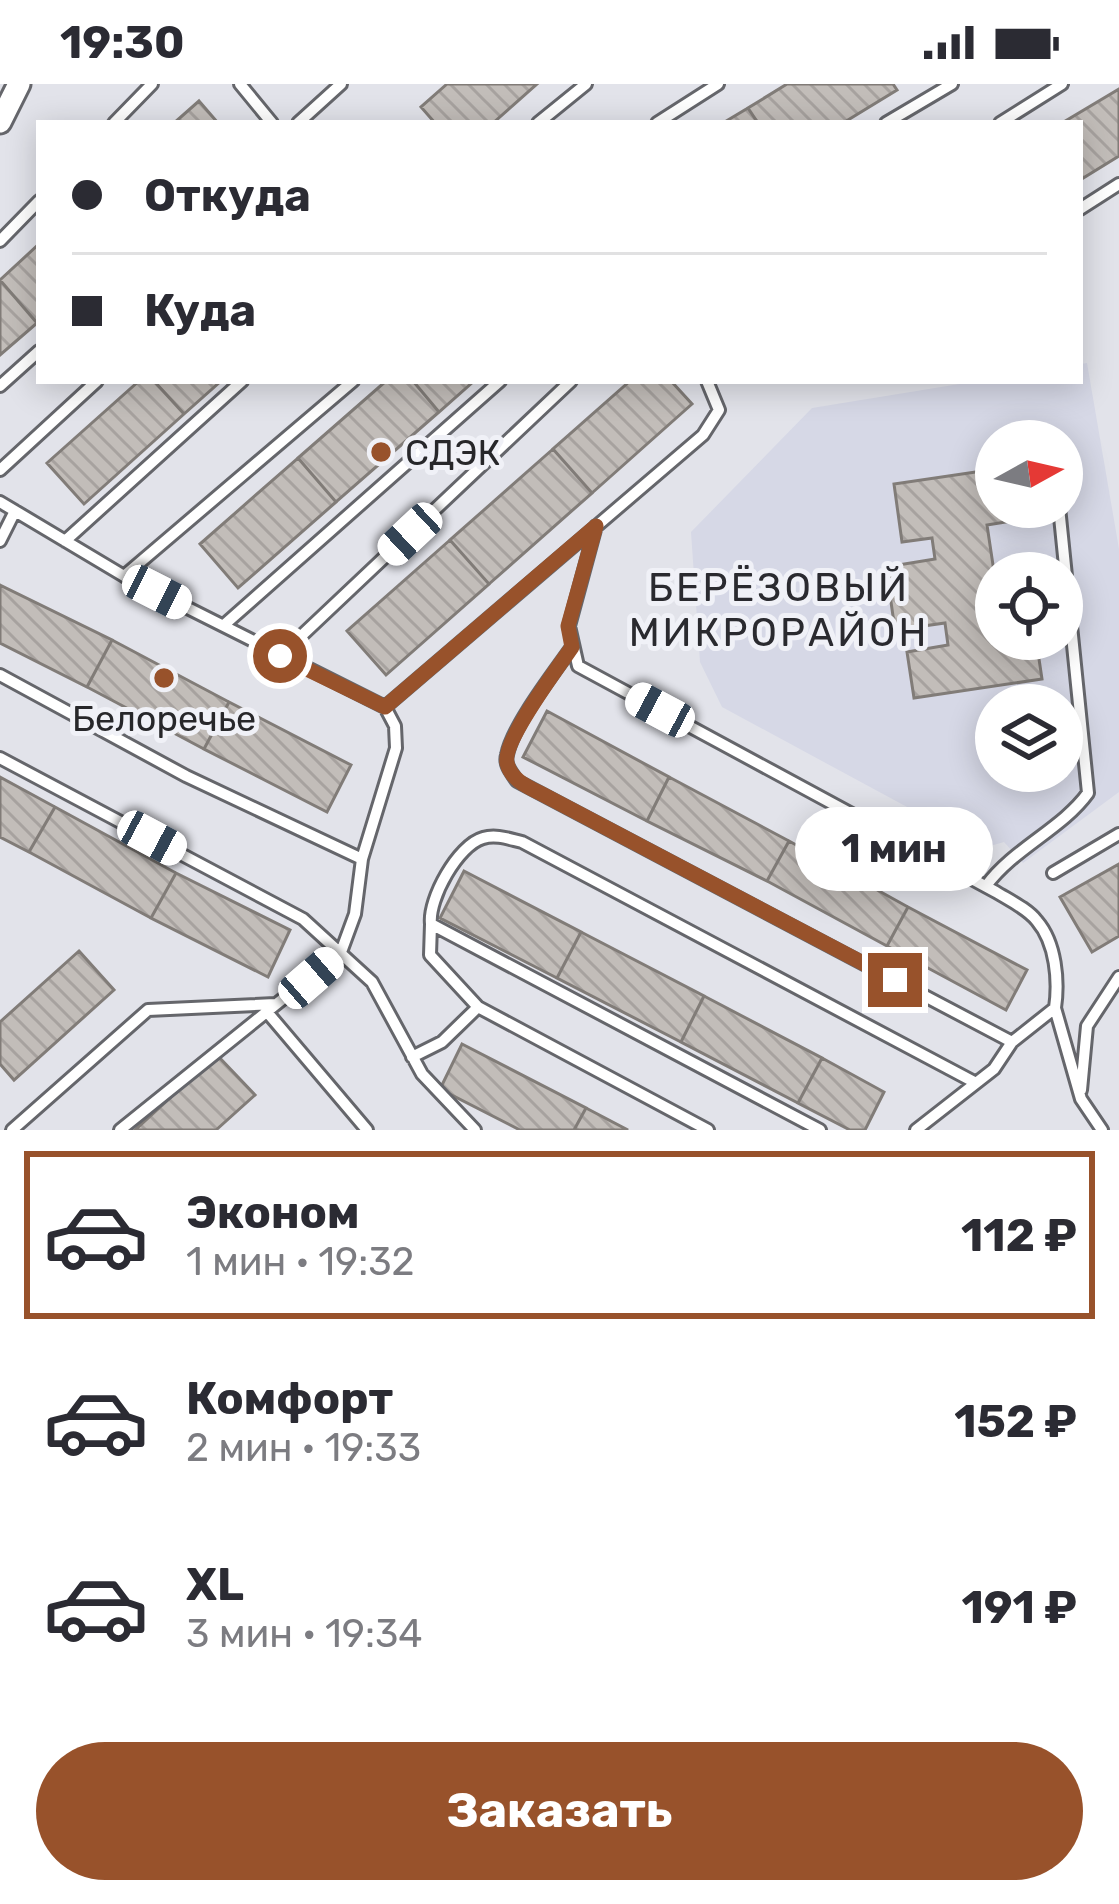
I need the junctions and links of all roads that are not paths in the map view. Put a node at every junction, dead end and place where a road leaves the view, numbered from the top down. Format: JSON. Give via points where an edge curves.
{"nodes":[{"id":1,"x":19,"y":84,"type":"edge"},
{"id":2,"x":152,"y":84,"type":"edge"},
{"id":3,"x":240,"y":84,"type":"edge"},
{"id":4,"x":341,"y":84,"type":"edge"},
{"id":5,"x":586,"y":84,"type":"edge"},
{"id":6,"x":718,"y":84,"type":"edge"},
{"id":7,"x":952,"y":84,"type":"edge"},
{"id":8,"x":1062,"y":84,"type":"edge"},
{"id":9,"x":117,"y":120,"type":"edge"},
{"id":10,"x":270,"y":120,"type":"edge"},
{"id":11,"x":301,"y":120,"type":"edge"},
{"id":12,"x":542,"y":120,"type":"edge"},
{"id":13,"x":662,"y":120,"type":"edge"},
{"id":14,"x":891,"y":120,"type":"edge"},
{"id":15,"x":1005,"y":120,"type":"edge"},
{"id":16,"x":0,"y":122,"type":"edge"},
{"id":17,"x":1119,"y":184,"type":"edge"},
{"id":18,"x":36,"y":204,"type":"edge"},
{"id":19,"x":1083,"y":206,"type":"edge"},
{"id":20,"x":0,"y":241,"type":"edge"},
{"id":21,"x":36,"y":354,"type":"edge"},
{"id":22,"x":94,"y":384,"type":"edge"},
{"id":23,"x":239,"y":384,"type":"edge"},
{"id":24,"x":349,"y":384,"type":"edge"},
{"id":25,"x":497,"y":384,"type":"edge"},
{"id":26,"x":568,"y":384,"type":"edge"},
{"id":27,"x":708,"y":384,"type":"edge"},
{"id":28,"x":0,"y":386,"type":"edge"},
{"id":29,"x":0,"y":470,"type":"edge"},
{"id":30,"x":0,"y":502,"type":"edge"},
{"id":31,"x":15,"y":511,"type":"junction"},
{"id":32,"x":596,"y":526,"type":"junction"},
{"id":33,"x":1060,"y":528,"type":"edge"},
{"id":34,"x":0,"y":541,"type":"edge"},
{"id":35,"x":65,"y":541,"type":"junction"},
{"id":36,"x":124,"y":576,"type":"junction"},
{"id":37,"x":224,"y":626,"type":"junction"},
{"id":38,"x":572,"y":647,"type":"junction"},
{"id":39,"x":280,"y":656,"type":"junction"},
{"id":40,"x":0,"y":675,"type":"edge"},
{"id":41,"x":385,"y":707,"type":"junction"},
{"id":42,"x":0,"y":758,"type":"edge"},
{"id":43,"x":1119,"y":835,"type":"edge"},
{"id":44,"x":362,"y":859,"type":"junction"},
{"id":45,"x":1053,"y":873,"type":"dead end"},
{"id":46,"x":986,"y":886,"type":"junction"},
{"id":47,"x":431,"y":924,"type":"junction"},
{"id":48,"x":341,"y":952,"type":"junction"},
{"id":49,"x":1119,"y":977,"type":"edge"},
{"id":50,"x":281,"y":1004,"type":"junction"},
{"id":51,"x":478,"y":1007,"type":"junction"},
{"id":52,"x":1055,"y":1008,"type":"junction"},
{"id":53,"x":266,"y":1012,"type":"junction"},
{"id":54,"x":1012,"y":1042,"type":"junction"},
{"id":55,"x":412,"y":1057,"type":"junction"},
{"id":56,"x":976,"y":1082,"type":"junction"},
{"id":57,"x":1081,"y":1099,"type":"junction"},
{"id":58,"x":12,"y":1130,"type":"edge"},
{"id":59,"x":120,"y":1130,"type":"edge"},
{"id":60,"x":367,"y":1130,"type":"edge"},
{"id":61,"x":475,"y":1130,"type":"edge"},
{"id":62,"x":708,"y":1130,"type":"edge"},
{"id":63,"x":820,"y":1130,"type":"edge"},
{"id":64,"x":916,"y":1130,"type":"edge"},
{"id":65,"x":1102,"y":1130,"type":"edge"}],
"edges":[{"from":1,"to":16,"type":"street"},
{"from":2,"to":9,"type":"lane"},
{"from":3,"to":10,"type":"lane"},
{"from":4,"to":11,"type":"lane"},
{"from":5,"to":12,"type":"lane"},
{"from":6,"to":13,"type":"lane"},
{"from":7,"to":14,"type":"lane"},
{"from":8,"to":15,"type":"lane"},
{"from":17,"to":19,"type":"lane"},
{"from":18,"to":20,"type":"lane"},
{"from":21,"to":28,"type":"lane"},
{"from":22,"to":29,"type":"lane"},
{"from":23,"to":35,"type":"lane"},
{"from":24,"to":36,"type":"lane"},
{"from":25,"to":37,"type":"lane"},
{"from":26,"to":39,"type":"lane"},
{"from":27,"to":32,"type":"lane","via":[[719,410],[703,435]]},
{"from":30,"to":31,"type":"lane"},
{"from":31,"to":34,"type":"lane"},
{"from":31,"to":35,"type":"lane"},
{"from":32,"to":38,"type":"lane","via":[[568,626]]},
{"from":32,"to":41,"type":"lane"},
{"from":33,"to":46,"type":"lane","via":[[1088,793]]},
{"from":35,"to":36,"type":"lane"},
{"from":36,"to":37,"type":"lane"},
{"from":37,"to":39,"type":"lane"},
{"from":38,"to":46,"type":"lane","via":[[578,666]]},
{"from":38,"to":54,"type":"lane","via":[[506,755],[517,781]]},
{"from":39,"to":41,"type":"lane"},
{"from":40,"to":44,"type":"lane"},
{"from":41,"to":44,"type":"lane","via":[[396,748]]},
{"from":42,"to":48,"type":"lane","via":[[303,919]]},
{"from":43,"to":45,"type":"lane"},
{"from":44,"to":48,"type":"lane"},
{"from":46,"to":52,"type":"lane","via":[[1037,921],[1059,983]]},
{"from":47,"to":51,"type":"lane","via":[[430,956]]},
{"from":47,"to":56,"type":"lane","via":[[430,908],[467,844],[490,835],[522,842]]},
{"from":47,"to":63,"type":"lane"},
{"from":48,"to":50,"type":"lane"},
{"from":48,"to":55,"type":"lane","via":[[372,982]]},
{"from":49,"to":57,"type":"lane","via":[[1088,1026]]},
{"from":50,"to":53,"type":"lane"},
{"from":50,"to":58,"type":"lane","via":[[148,1010]]},
{"from":51,"to":55,"type":"lane","via":[[442,1042]]},
{"from":51,"to":62,"type":"lane"},
{"from":52,"to":54,"type":"lane"},
{"from":52,"to":57,"type":"lane"},
{"from":53,"to":59,"type":"lane"},
{"from":53,"to":60,"type":"lane"},
{"from":54,"to":56,"type":"lane"},
{"from":55,"to":61,"type":"lane"},
{"from":56,"to":64,"type":"lane"},
{"from":57,"to":65,"type":"lane"}]}
